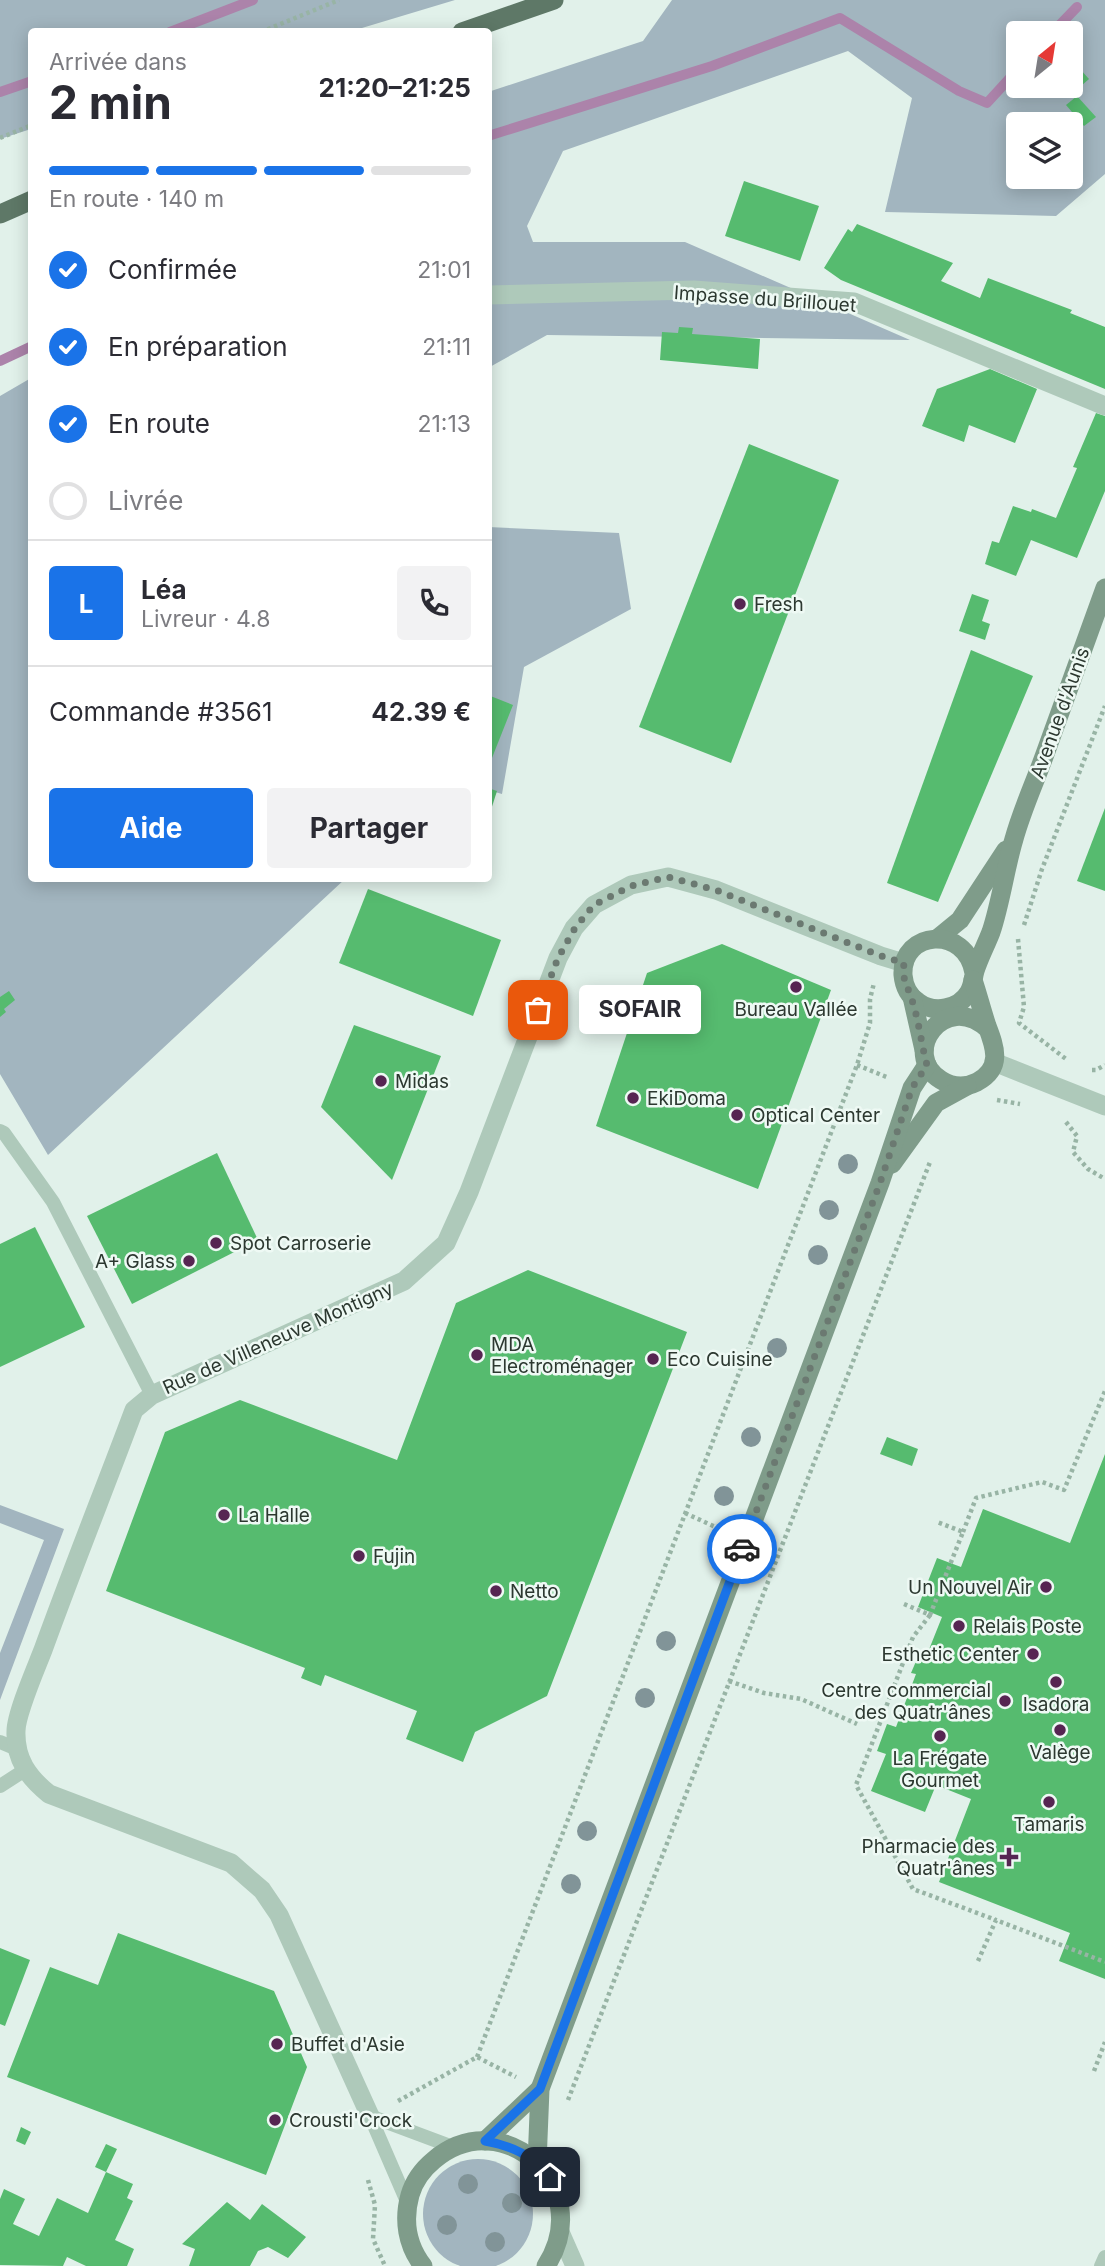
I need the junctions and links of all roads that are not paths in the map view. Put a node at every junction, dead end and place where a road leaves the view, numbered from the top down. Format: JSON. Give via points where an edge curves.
{"nodes":[{"id":1,"x":554,"y":0,"type":"edge"},
{"id":2,"x":474,"y":28,"type":"edge"},
{"id":3,"x":28,"y":202,"type":"edge"},
{"id":4,"x":0,"y":214,"type":"edge"},
{"id":5,"x":492,"y":295,"type":"edge"},
{"id":6,"x":1105,"y":406,"type":"edge"},
{"id":7,"x":1105,"y":588,"type":"edge"},
{"id":8,"x":1014,"y":837,"type":"junction"},
{"id":9,"x":938,"y":938,"type":"junction"},
{"id":10,"x":904,"y":963,"type":"junction"},
{"id":11,"x":974,"y":976,"type":"junction"},
{"id":12,"x":912,"y":997,"type":"junction"},
{"id":13,"x":988,"y":1029,"type":"junction"},
{"id":14,"x":926,"y":1058,"type":"junction"},
{"id":15,"x":994,"y":1062,"type":"junction"},
{"id":16,"x":967,"y":1086,"type":"junction"},
{"id":17,"x":1105,"y":1106,"type":"edge"},
{"id":18,"x":0,"y":1131,"type":"edge"},
{"id":19,"x":880,"y":1183,"type":"junction"},
{"id":20,"x":152,"y":1395,"type":"junction"},
{"id":21,"x":8,"y":1746,"type":"edge"},
{"id":22,"x":25,"y":1770,"type":"junction"},
{"id":23,"x":0,"y":1786,"type":"edge"},
{"id":24,"x":540,"y":2089,"type":"junction"},
{"id":25,"x":370,"y":2116,"type":"junction"},
{"id":26,"x":485,"y":2141,"type":"junction"},
{"id":27,"x":453,"y":2147,"type":"junction"},
{"id":28,"x":537,"y":2163,"type":"junction"},
{"id":29,"x":408,"y":2204,"type":"junction"},
{"id":30,"x":560,"y":2232,"type":"junction"},
{"id":31,"x":1105,"y":2257,"type":"edge"},
{"id":32,"x":422,"y":2266,"type":"edge"},
{"id":33,"x":546,"y":2266,"type":"edge"},
{"id":34,"x":575,"y":2266,"type":"edge"},
{"id":35,"x":1101,"y":2266,"type":"edge"}],
"edges":[{"from":1,"to":2,"type":"main road"},
{"from":3,"to":4,"type":"main road"},
{"from":5,"to":6,"type":"street","name":"Impasse du Brillouet","via":[[694,290],[854,302]]},
{"from":7,"to":8,"type":"main road","name":"Avenue d'Aunis"},
{"from":8,"to":9,"type":"main road","name":"Avenue d'Aunis","via":[[960,920]]},
{"from":8,"to":11,"type":"main road","name":"Avenue d'Aunis","via":[[991,931]]},
{"from":9,"to":10,"type":"main road","name":"Avenue d'Aunis","via":[[917,945]]},
{"from":9,"to":11,"type":"main road","via":[[967,952]]},
{"from":10,"to":12,"type":"main road","via":[[905,987]]},
{"from":10,"to":20,"type":"street","name":"Rue de Villeneuve Montigny","via":[[716,890],[668,877],[631,886],[594,905],[558,958],[446,1243],[404,1281]]},
{"from":11,"to":12,"type":"main road","name":"Avenue d'Aunis","via":[[963,999],[943,1009]]},
{"from":11,"to":13,"type":"main road"},
{"from":12,"to":14,"type":"main road"},
{"from":13,"to":14,"type":"main road","via":[[970,1017],[948,1017],[930,1031]]},
{"from":13,"to":15,"type":"main road","via":[[996,1050]]},
{"from":14,"to":16,"type":"main road","via":[[934,1075],[944,1082]]},
{"from":14,"to":19,"type":"main road"},
{"from":15,"to":16,"type":"main road","via":[[984,1077]]},
{"from":15,"to":17,"type":"street"},
{"from":16,"to":19,"type":"main road","via":[[936,1103]]},
{"from":18,"to":20,"type":"lane","via":[[53,1202]]},
{"from":19,"to":24,"type":"main road"},
{"from":20,"to":21,"type":"street","name":"Rue de Villeneuve Montigny","via":[[134,1410]]},
{"from":21,"to":22,"type":"street","name":"Rue de Villeneuve Montigny"},
{"from":22,"to":23,"type":"lane"},
{"from":22,"to":25,"type":"street","name":"Rue de Villeneuve Montigny","via":[[49,1794],[231,1863],[262,1890],[279,1914]]},
{"from":24,"to":26,"type":"main road"},
{"from":24,"to":28,"type":"main road"},
{"from":25,"to":27,"type":"lane"},
{"from":25,"to":29,"type":"lane","name":"Rue de Villeneuve Montigny"},
{"from":26,"to":27,"type":"main road"},
{"from":26,"to":28,"type":"main road","via":[[522,2151]]},
{"from":27,"to":29,"type":"main road","via":[[419,2176]]},
{"from":28,"to":30,"type":"main road","via":[[558,2194]]},
{"from":29,"to":32,"type":"main road","via":[[409,2240]]},
{"from":30,"to":33,"type":"main road"},
{"from":30,"to":34,"type":"street"},
{"from":31,"to":35,"type":"lane"}]}
